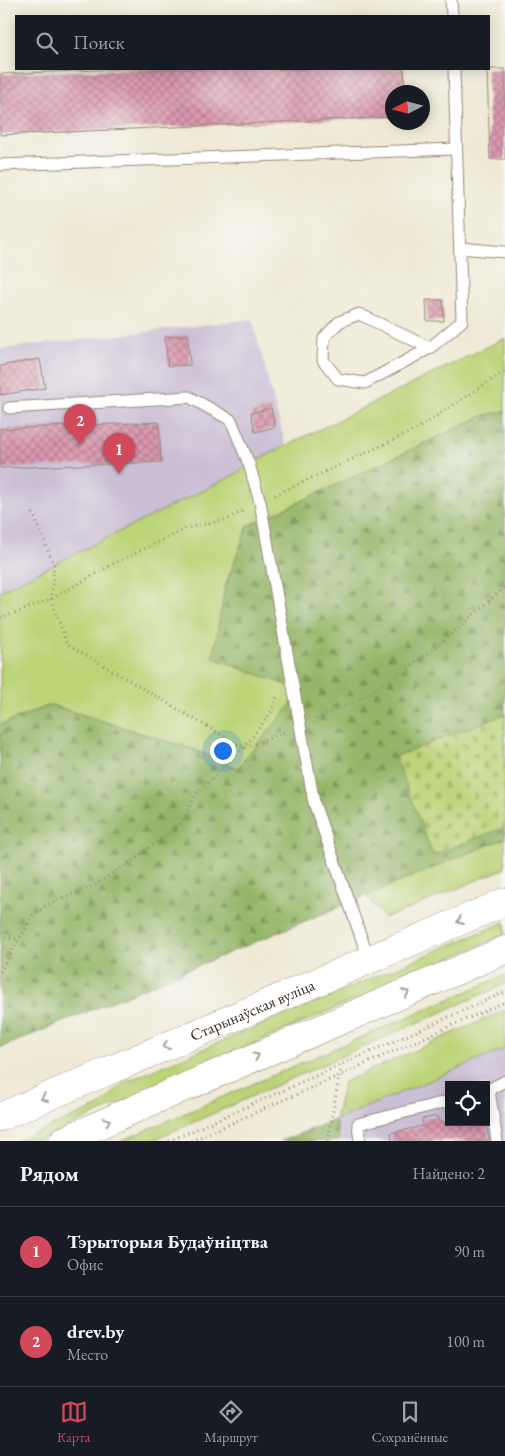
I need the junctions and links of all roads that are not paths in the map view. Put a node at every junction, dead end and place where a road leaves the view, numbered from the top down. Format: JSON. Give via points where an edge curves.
{"nodes":[{"id":1,"x":452,"y":0,"type":"edge"},
{"id":2,"x":456,"y":0,"type":"edge"},
{"id":3,"x":452,"y":15,"type":"edge"},
{"id":4,"x":454,"y":70,"type":"edge"},
{"id":5,"x":456,"y":149,"type":"junction"},
{"id":6,"x":0,"y":165,"type":"edge"},
{"id":7,"x":460,"y":248,"type":"junction"},
{"id":8,"x":505,"y":252,"type":"edge"},
{"id":9,"x":430,"y":348,"type":"junction"},
{"id":10,"x":9,"y":408,"type":"dead end"},
{"id":11,"x":505,"y":902,"type":"edge"},
{"id":12,"x":505,"y":950,"type":"edge"},
{"id":13,"x":370,"y":959,"type":"junction"},
{"id":14,"x":505,"y":1081,"type":"edge"},
{"id":15,"x":490,"y":1089,"type":"edge"},
{"id":16,"x":445,"y":1102,"type":"edge"},
{"id":17,"x":490,"y":1106,"type":"edge"},
{"id":18,"x":0,"y":1117,"type":"edge"},
{"id":19,"x":63,"y":1141,"type":"edge"},
{"id":20,"x":360,"y":1141,"type":"edge"},
{"id":21,"x":497,"y":1141,"type":"edge"}],
"edges":[{"from":1,"to":2,"type":"lane"},
{"from":1,"to":3,"type":"lane"},
{"from":4,"to":5,"type":"lane"},
{"from":5,"to":6,"type":"lane"},
{"from":5,"to":7,"type":"lane"},
{"from":7,"to":8,"type":"lane"},
{"from":7,"to":9,"type":"lane","via":[[462,322]]},
{"from":9,"to":9,"type":"lane","via":[[359,314],[338,322],[324,338],[323,360],[338,380],[365,383]]},
{"from":10,"to":13,"type":"lane","via":[[189,397],[231,420],[260,502],[314,803]]},
{"from":11,"to":13,"type":"main road","name":"Старынаўская вуліца","one_way":true},
{"from":19,"to":12,"type":"main road","one_way":true},
{"from":13,"to":18,"type":"main road","name":"Старынаўская вуліца","one_way":true},
{"from":14,"to":15,"type":"lane"},
{"from":16,"to":20,"type":"lane","via":[[358,1124]]},
{"from":17,"to":21,"type":"lane"}]}
